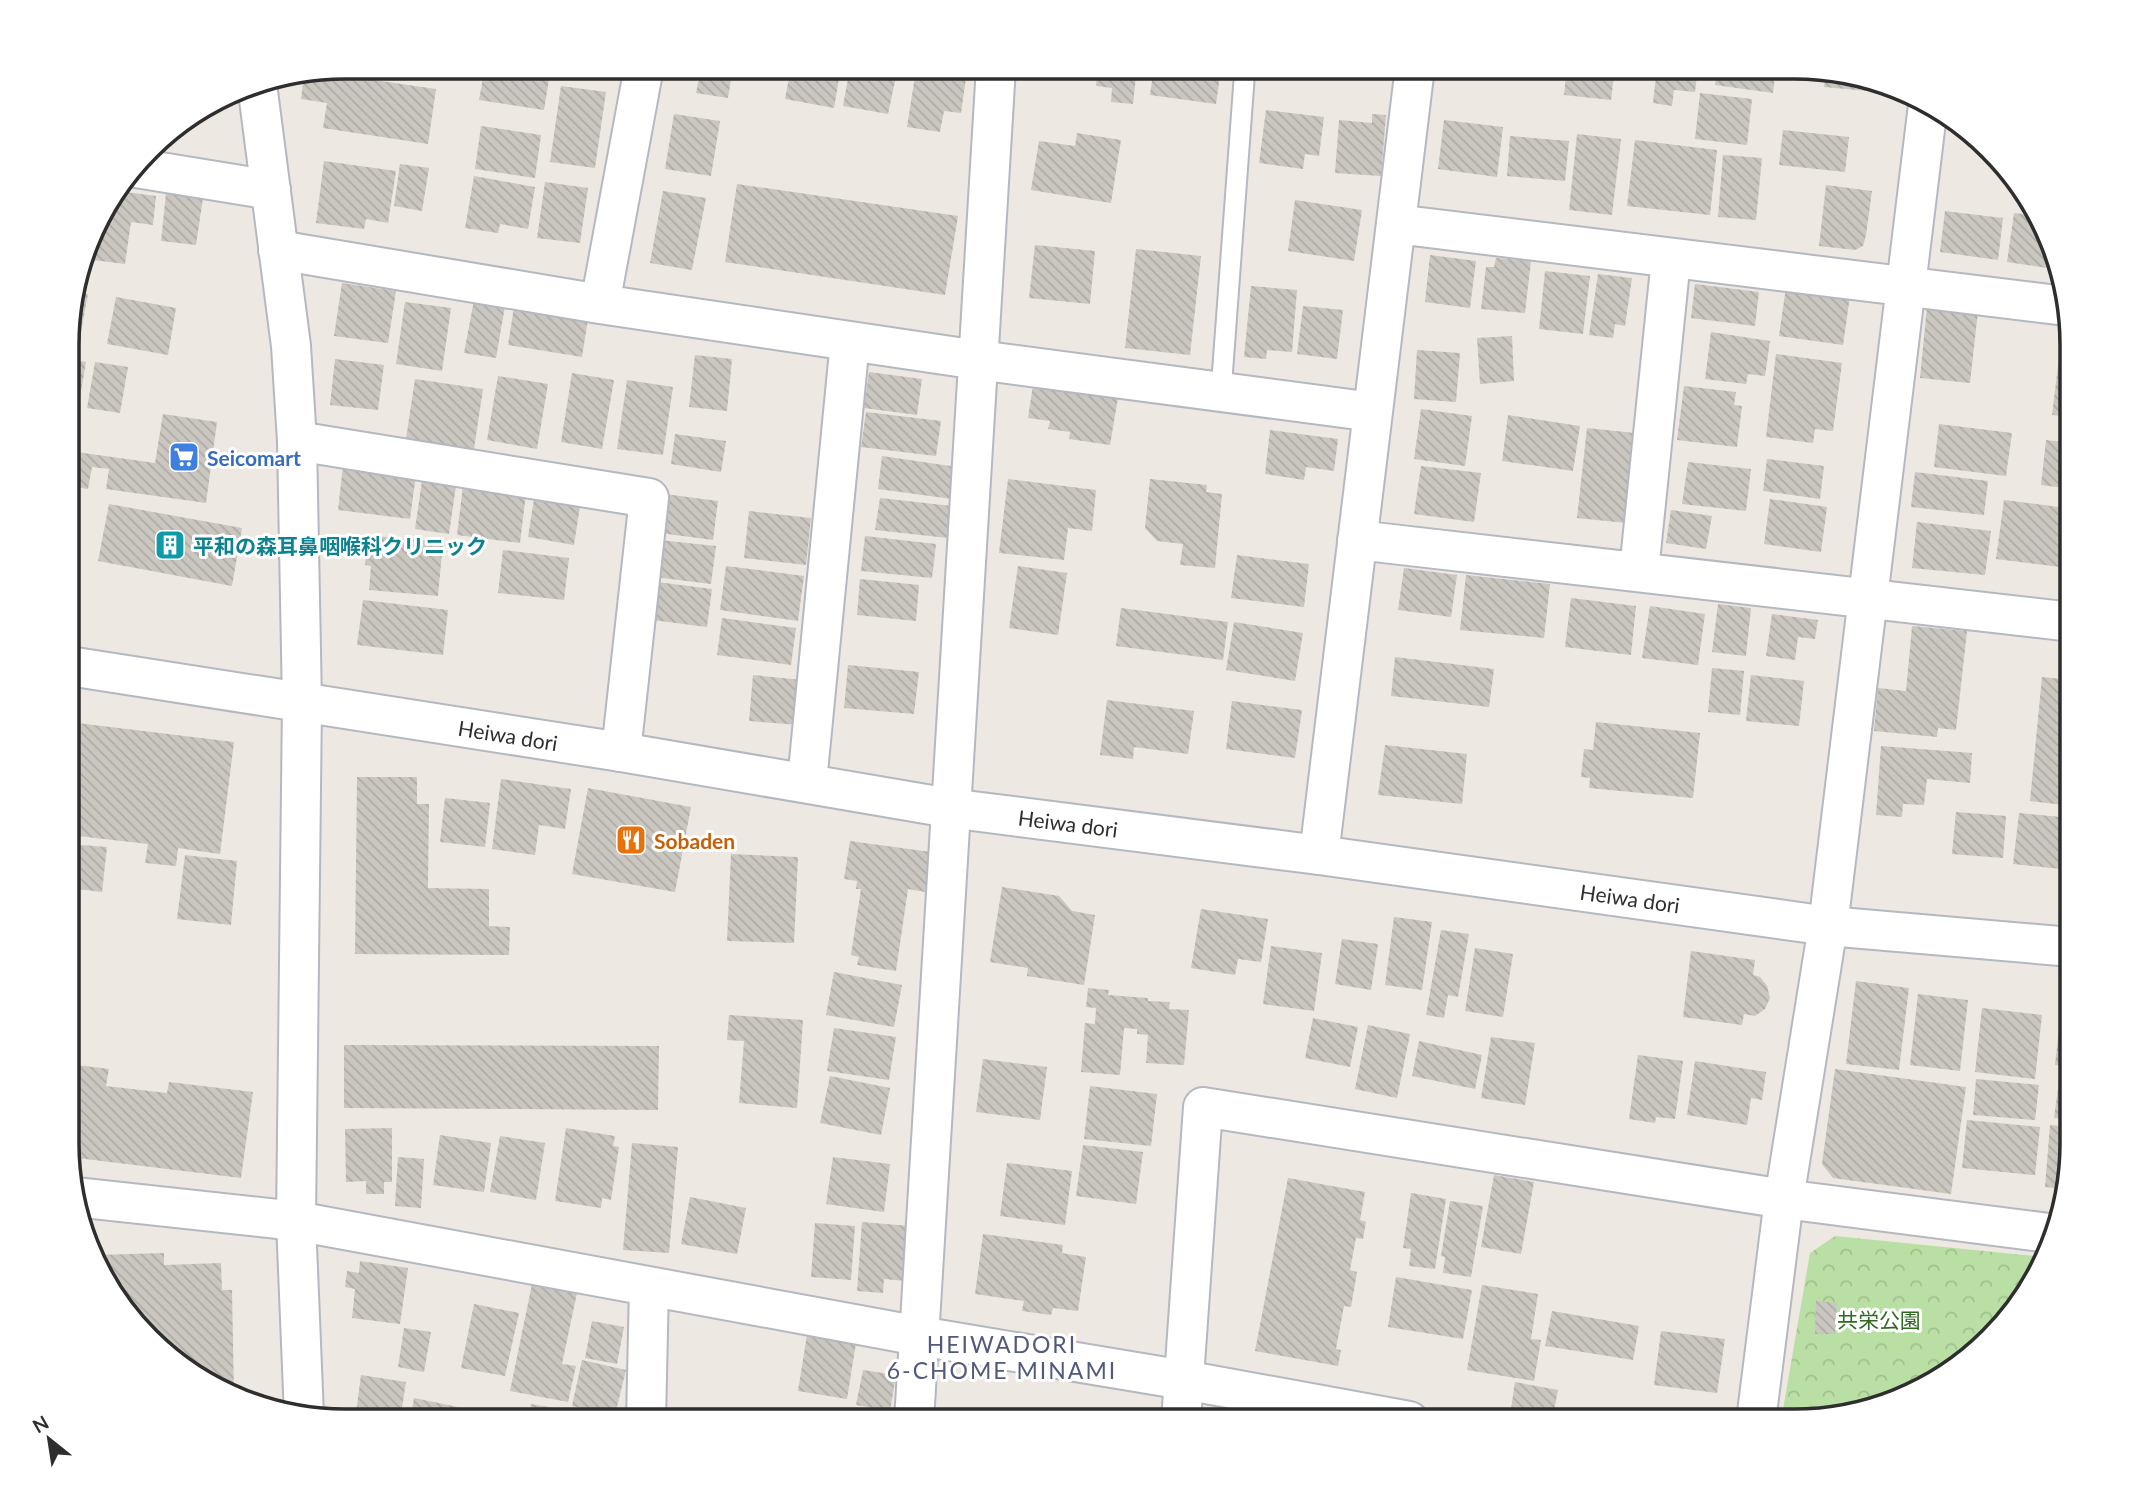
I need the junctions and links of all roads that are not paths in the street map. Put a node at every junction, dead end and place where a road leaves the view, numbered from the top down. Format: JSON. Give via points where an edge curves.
{"nodes":[{"id":1,"x":642,"y":79,"type":"edge"},
{"id":2,"x":995,"y":79,"type":"edge"},
{"id":3,"x":1244,"y":79,"type":"edge"},
{"id":4,"x":1414,"y":79,"type":"edge"},
{"id":5,"x":258,"y":93,"type":"edge"},
{"id":6,"x":1927,"y":114,"type":"edge"},
{"id":7,"x":145,"y":169,"type":"edge"},
{"id":8,"x":271,"y":190,"type":"junction"},
{"id":9,"x":1396,"y":224,"type":"junction"},
{"id":10,"x":278,"y":250,"type":"junction"},
{"id":11,"x":1671,"y":259,"type":"junction"},
{"id":12,"x":1906,"y":287,"type":"junction"},
{"id":13,"x":600,"y":304,"type":"junction"},
{"id":14,"x":2057,"y":305,"type":"edge"},
{"id":15,"x":850,"y":341,"type":"junction"},
{"id":16,"x":978,"y":360,"type":"junction"},
{"id":17,"x":1221,"y":392,"type":"junction"},
{"id":18,"x":1373,"y":412,"type":"junction"},
{"id":19,"x":297,"y":441,"type":"junction"},
{"id":20,"x":1357,"y":541,"type":"junction"},
{"id":21,"x":1639,"y":572,"type":"junction"},
{"id":22,"x":1868,"y":599,"type":"junction"},
{"id":23,"x":2060,"y":621,"type":"edge"},
{"id":24,"x":79,"y":668,"type":"edge"},
{"id":25,"x":302,"y":703,"type":"junction"},
{"id":26,"x":621,"y":752,"type":"junction"},
{"id":27,"x":807,"y":782,"type":"junction"},
{"id":28,"x":949,"y":808,"type":"junction"},
{"id":29,"x":1319,"y":855,"type":"junction"},
{"id":30,"x":1828,"y":926,"type":"junction"},
{"id":31,"x":2060,"y":946,"type":"edge"},
{"id":32,"x":85,"y":1198,"type":"edge"},
{"id":33,"x":1784,"y":1199,"type":"junction"},
{"id":34,"x":296,"y":1221,"type":"junction"},
{"id":35,"x":2045,"y":1232,"type":"edge"},
{"id":36,"x":649,"y":1286,"type":"junction"},
{"id":37,"x":919,"y":1336,"type":"junction"},
{"id":38,"x":1184,"y":1380,"type":"junction"},
{"id":39,"x":304,"y":1406,"type":"edge"},
{"id":40,"x":646,"y":1409,"type":"edge"},
{"id":41,"x":915,"y":1409,"type":"edge"},
{"id":42,"x":1182,"y":1409,"type":"edge"},
{"id":43,"x":1343,"y":1409,"type":"edge"},
{"id":44,"x":1758,"y":1409,"type":"edge"}],
"edges":[{"from":1,"to":13,"type":"street"},
{"from":2,"to":16,"type":"street"},
{"from":3,"to":17,"type":"lane"},
{"from":4,"to":9,"type":"street"},
{"from":5,"to":8,"type":"street"},
{"from":6,"to":12,"type":"street"},
{"from":7,"to":8,"type":"street"},
{"from":8,"to":10,"type":"street"},
{"from":9,"to":11,"type":"street"},
{"from":9,"to":18,"type":"street"},
{"from":10,"to":13,"type":"street"},
{"from":10,"to":19,"type":"street"},
{"from":11,"to":12,"type":"street"},
{"from":11,"to":21,"type":"street"},
{"from":12,"to":14,"type":"street"},
{"from":12,"to":22,"type":"street"},
{"from":13,"to":15,"type":"street"},
{"from":15,"to":16,"type":"street"},
{"from":15,"to":27,"type":"street"},
{"from":16,"to":17,"type":"street"},
{"from":16,"to":28,"type":"street"},
{"from":17,"to":18,"type":"street"},
{"from":18,"to":20,"type":"street"},
{"from":19,"to":25,"type":"street"},
{"from":19,"to":26,"type":"street","via":[[649,498]]},
{"from":20,"to":21,"type":"street"},
{"from":20,"to":29,"type":"street"},
{"from":21,"to":22,"type":"street"},
{"from":22,"to":23,"type":"street"},
{"from":22,"to":30,"type":"street"},
{"from":24,"to":25,"type":"street","name":"Heiwa dori"},
{"from":25,"to":26,"type":"street","name":"Heiwa dori"},
{"from":25,"to":34,"type":"street"},
{"from":26,"to":27,"type":"street","name":"Heiwa dori"},
{"from":27,"to":28,"type":"street","name":"Heiwa dori"},
{"from":28,"to":29,"type":"street","name":"Heiwa dori"},
{"from":28,"to":37,"type":"street"},
{"from":29,"to":30,"type":"street","name":"Heiwa dori"},
{"from":30,"to":31,"type":"street","name":"Heiwa dori"},
{"from":30,"to":33,"type":"street"},
{"from":32,"to":34,"type":"street"},
{"from":33,"to":35,"type":"street"},
{"from":33,"to":38,"type":"street","via":[[1203,1107]]},
{"from":33,"to":44,"type":"street"},
{"from":34,"to":36,"type":"street"},
{"from":34,"to":39,"type":"street"},
{"from":36,"to":37,"type":"street"},
{"from":36,"to":40,"type":"street"},
{"from":37,"to":38,"type":"street"},
{"from":37,"to":41,"type":"street"},
{"from":38,"to":42,"type":"street"},
{"from":38,"to":43,"type":"street"}]}
